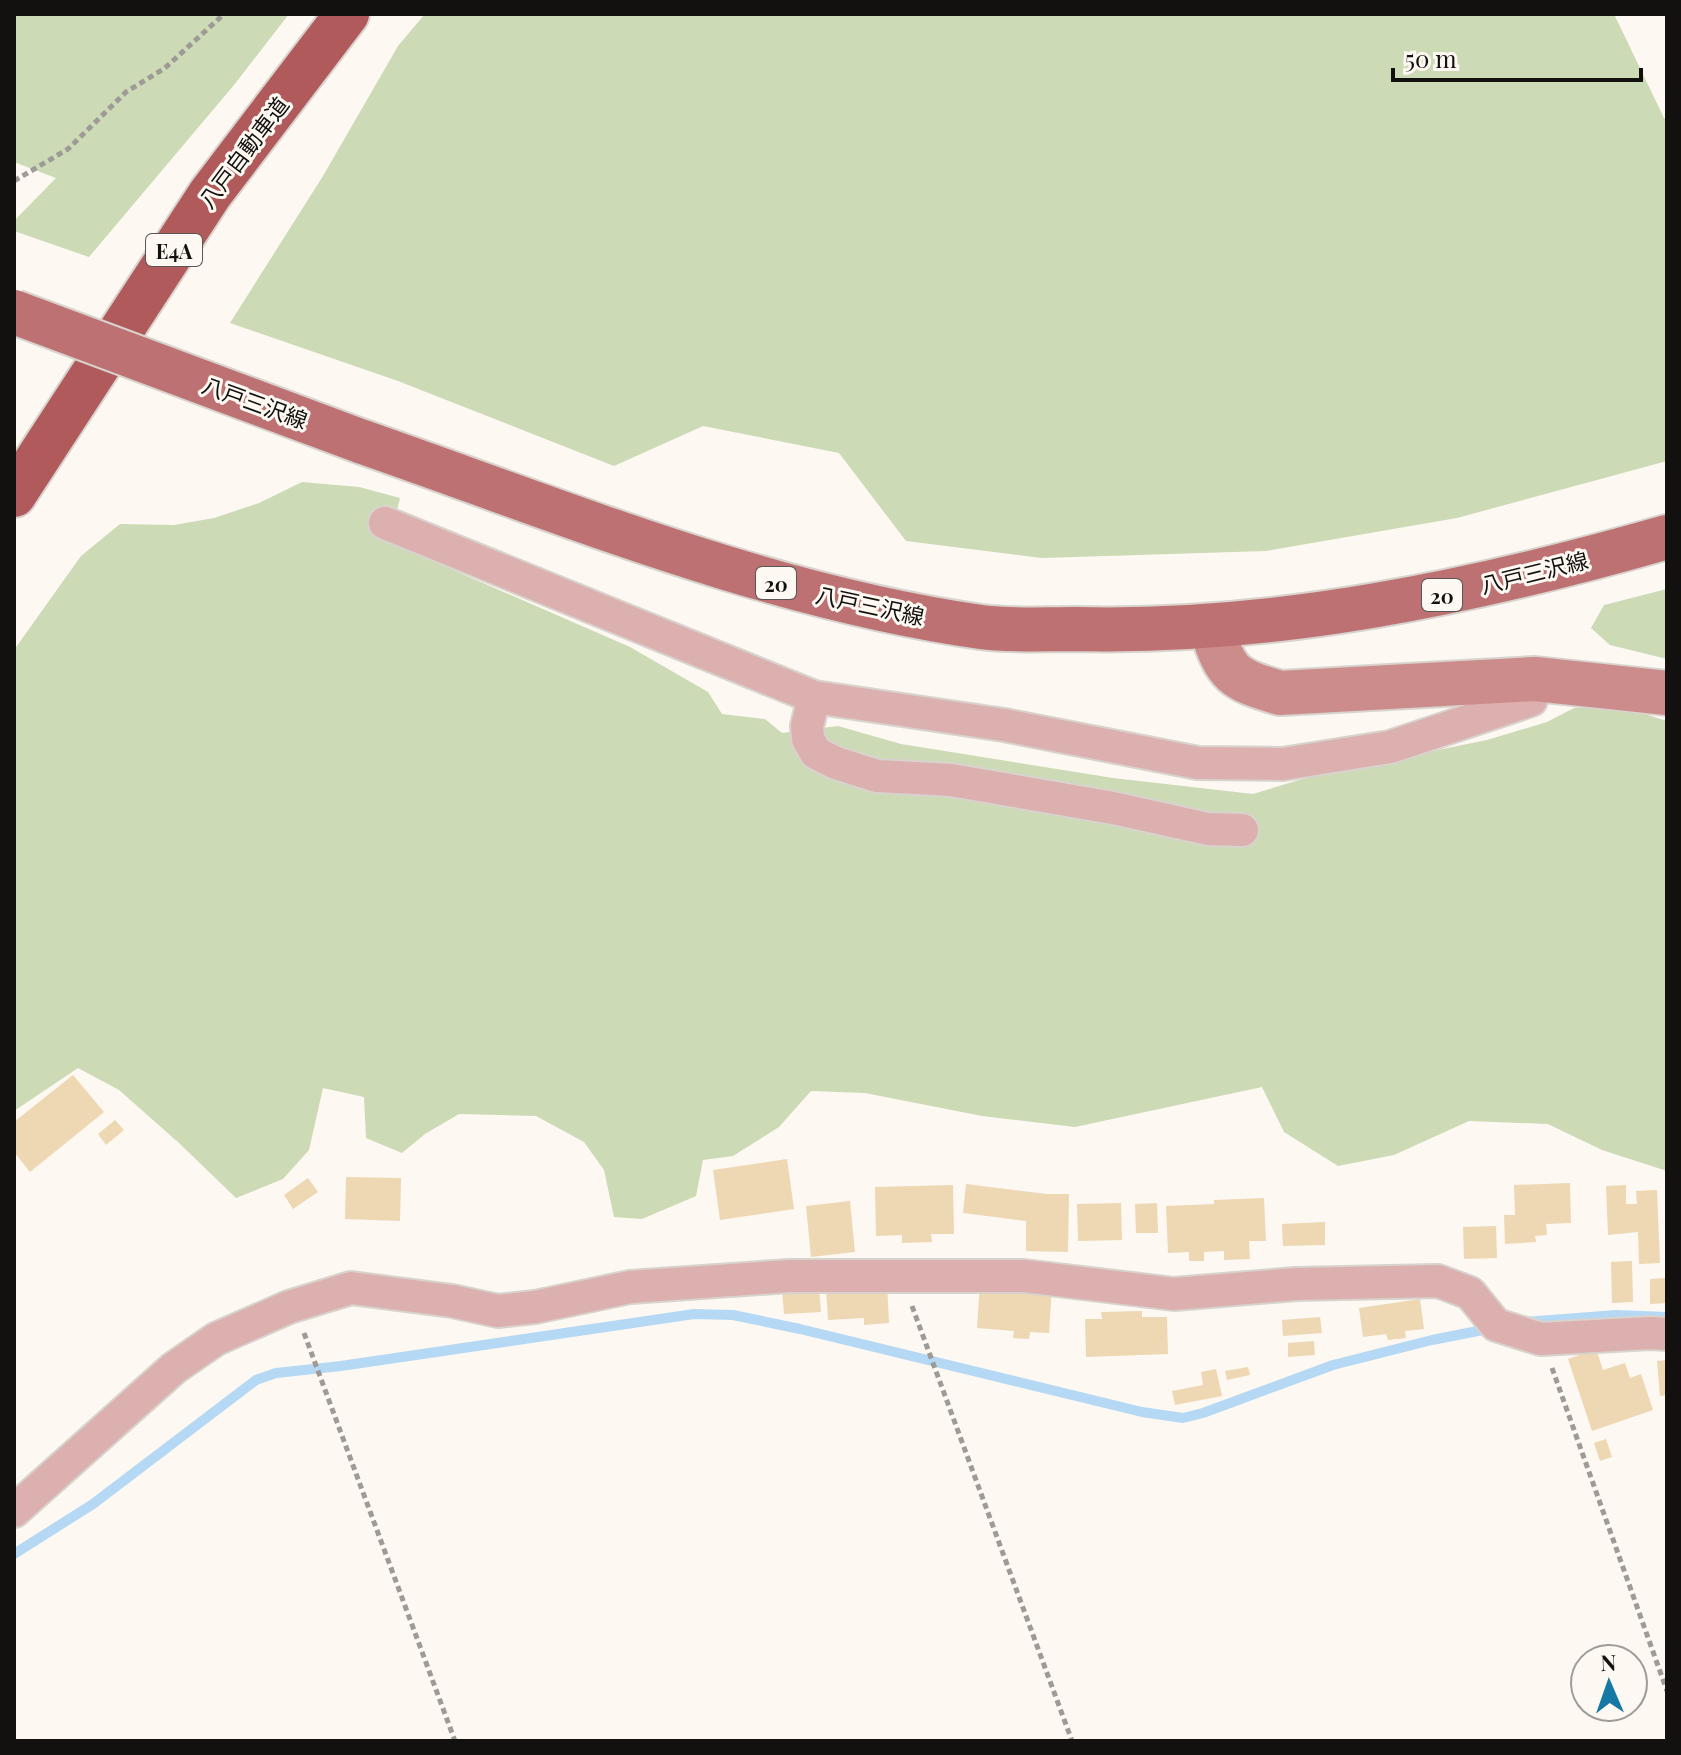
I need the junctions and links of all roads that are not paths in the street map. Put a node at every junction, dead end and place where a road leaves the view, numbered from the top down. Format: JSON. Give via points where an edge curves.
{"nodes":[{"id":1,"x":347,"y":14,"type":"edge"},
{"id":2,"x":14,"y":312,"type":"edge"},
{"id":3,"x":14,"y":495,"type":"edge"},
{"id":4,"x":385,"y":523,"type":"dead end"},
{"id":5,"x":1667,"y":537,"type":"edge"},
{"id":6,"x":1211,"y":627,"type":"junction"},
{"id":7,"x":1535,"y":679,"type":"junction"},
{"id":8,"x":1667,"y":693,"type":"edge"},
{"id":9,"x":814,"y":697,"type":"junction"},
{"id":10,"x":1242,"y":830,"type":"dead end"},
{"id":11,"x":1667,"y":1334,"type":"edge"},
{"id":12,"x":14,"y":1511,"type":"edge"}],
"edges":[{"from":1,"to":3,"type":"highway","name":"八戸自動車道","number":"E4A","via":[[210,194]]},
{"from":2,"to":6,"type":"main road","name":"八戸三沢線","number":"20","bridge":true,"via":[[360,441],[749,576],[885,611],[985,627]]},
{"from":4,"to":9,"type":"street"},
{"from":5,"to":6,"type":"main road","name":"八戸三沢線","number":"20","via":[[1440,595]]},
{"from":6,"to":7,"type":"street","via":[[1221,658],[1244,682],[1280,693]]},
{"from":7,"to":8,"type":"street"},
{"from":7,"to":9,"type":"street","via":[[1531,700],[1511,709],[1390,747],[1283,764],[1198,763],[1004,725]]},
{"from":9,"to":10,"type":"street","via":[[807,726],[816,753],[877,776],[951,780],[1208,829]]},
{"from":11,"to":12,"type":"street","via":[[1541,1339],[1496,1325],[1470,1293],[1438,1281],[1174,1294],[1024,1276],[789,1276],[630,1287],[498,1311],[351,1288],[289,1307],[216,1339],[174,1368]]}]}
